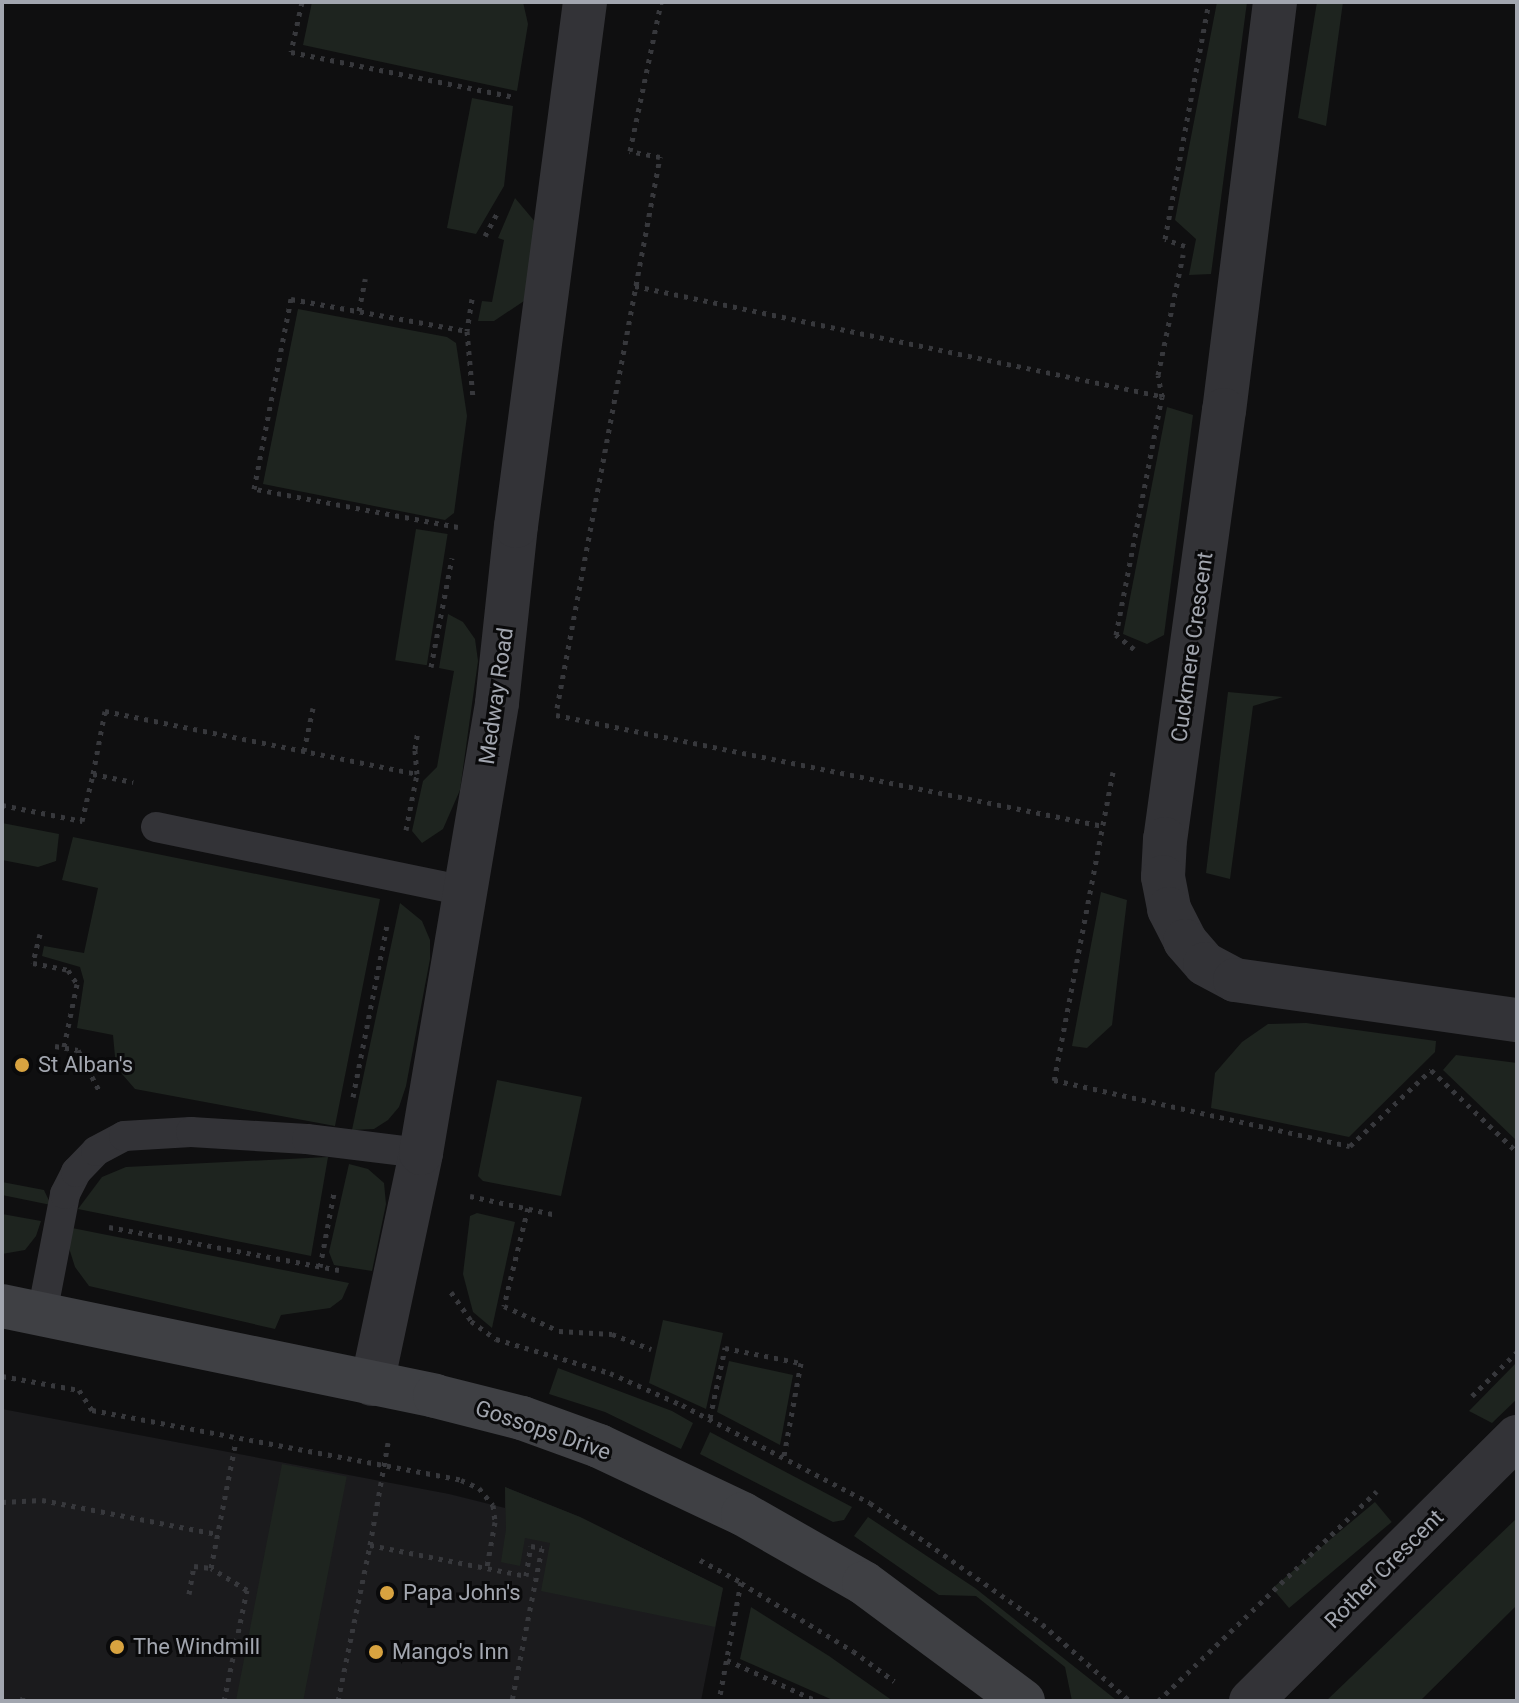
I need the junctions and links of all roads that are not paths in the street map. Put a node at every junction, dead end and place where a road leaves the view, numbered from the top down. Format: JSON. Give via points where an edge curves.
{"nodes":[{"id":1,"x":585,"y":2,"type":"edge"},
{"id":2,"x":1275,"y":2,"type":"edge"},
{"id":3,"x":156,"y":827,"type":"road end"},
{"id":4,"x":466,"y":891,"type":"junction"},
{"id":5,"x":1517,"y":1020,"type":"edge"},
{"id":6,"x":421,"y":1153,"type":"junction"},
{"id":7,"x":22,"y":1310,"type":"edge"},
{"id":8,"x":372,"y":1384,"type":"junction"},
{"id":9,"x":1517,"y":1437,"type":"edge"},
{"id":10,"x":1023,"y":1701,"type":"edge"},
{"id":11,"x":1251,"y":1701,"type":"edge"}],
"edges":[{"from":1,"to":4,"type":"street","name":"Medway Road","via":[[497,703]]},
{"from":2,"to":5,"type":"street","name":"Cuckmere Crescent","via":[[1165,839],[1163,877],[1169,909],[1185,941],[1205,964],[1235,980]]},
{"from":3,"to":4,"type":"lane"},
{"from":4,"to":6,"type":"street","name":"Medway Road"},
{"from":6,"to":7,"type":"lane","via":[[191,1132],[124,1136],[96,1151],[76,1172]]},
{"from":6,"to":8,"type":"street","name":"Medway Road"},
{"from":7,"to":8,"type":"street","name":"Gossops Drive"},
{"from":8,"to":10,"type":"street","name":"Gossops Drive","via":[[548,1427],[743,1514],[864,1583]]},
{"from":9,"to":11,"type":"street","name":"Rother Crescent"}]}
